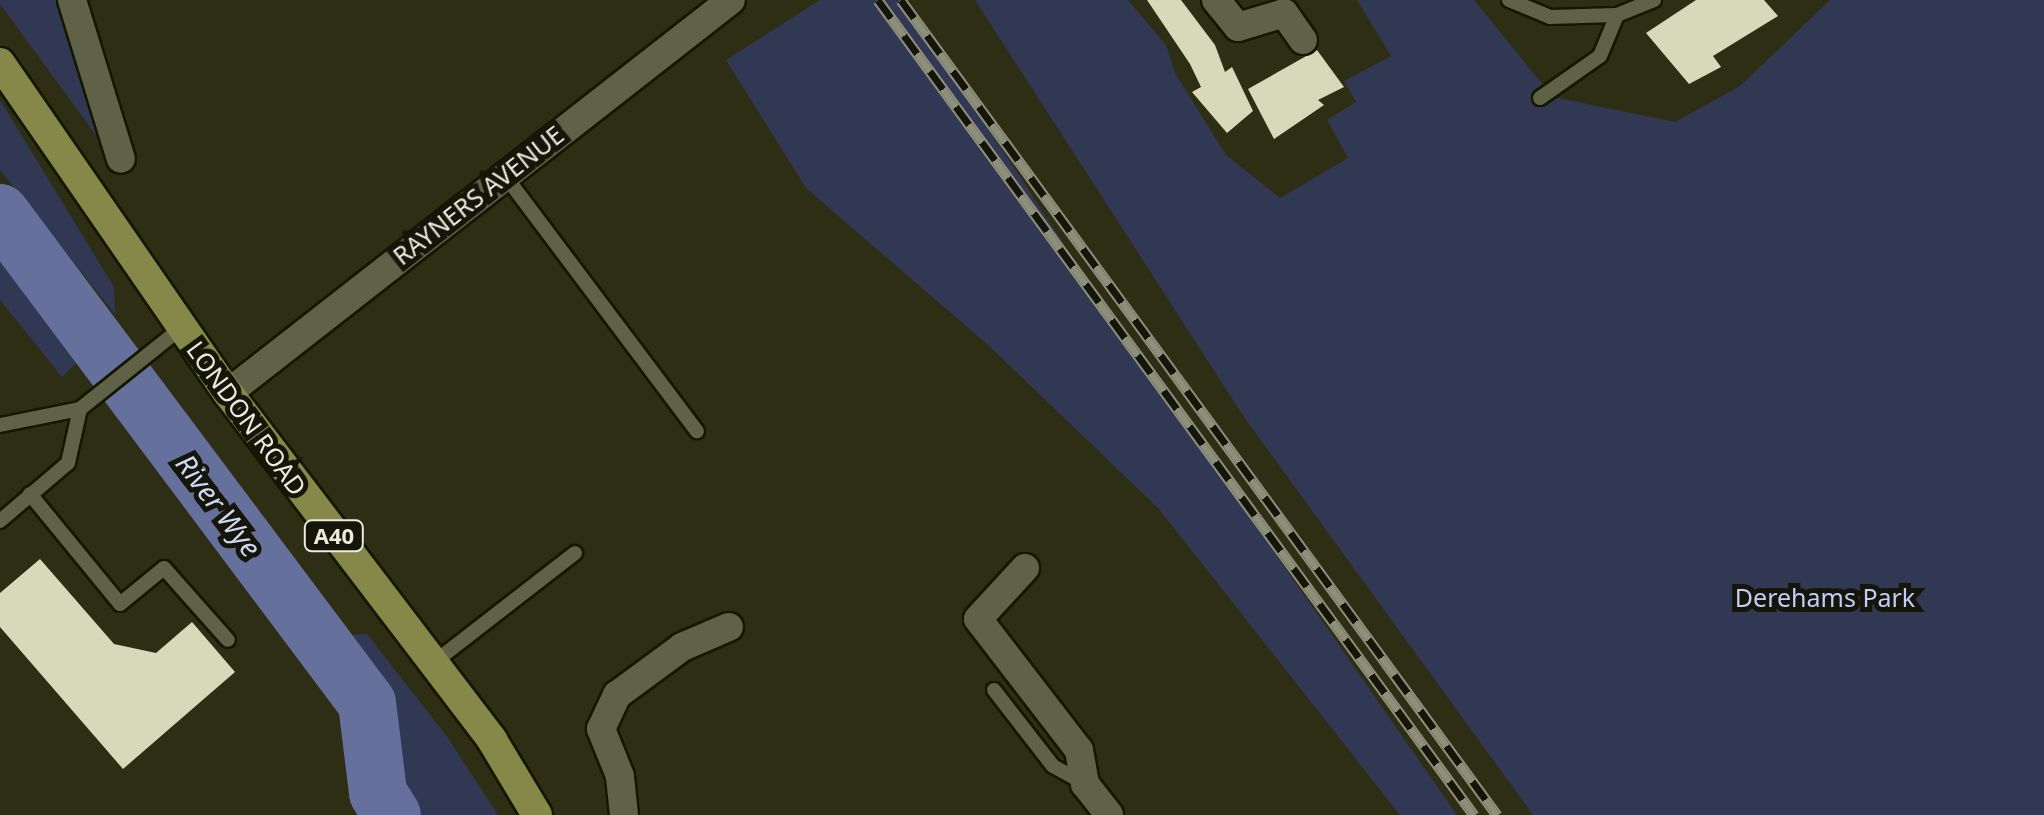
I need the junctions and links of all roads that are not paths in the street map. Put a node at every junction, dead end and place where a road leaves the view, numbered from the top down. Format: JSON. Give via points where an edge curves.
{"nodes":[{"id":1,"x":731,"y":0,"type":"edge"},
{"id":2,"x":1216,"y":0,"type":"edge"},
{"id":3,"x":1509,"y":0,"type":"edge"},
{"id":4,"x":1654,"y":0,"type":"edge"},
{"id":5,"x":77,"y":2,"type":"edge"},
{"id":6,"x":1618,"y":15,"type":"junction"},
{"id":7,"x":1304,"y":40,"type":"dead end"},
{"id":8,"x":0,"y":63,"type":"edge"},
{"id":9,"x":1540,"y":98,"type":"dead end"},
{"id":10,"x":120,"y":159,"type":"dead end"},
{"id":11,"x":503,"y":173,"type":"junction"},
{"id":12,"x":181,"y":328,"type":"junction"},
{"id":13,"x":228,"y":393,"type":"junction"},
{"id":14,"x":80,"y":409,"type":"junction"},
{"id":15,"x":0,"y":425,"type":"edge"},
{"id":16,"x":697,"y":431,"type":"dead end"},
{"id":17,"x":30,"y":494,"type":"junction"},
{"id":18,"x":0,"y":521,"type":"edge"},
{"id":19,"x":576,"y":553,"type":"dead end"},
{"id":20,"x":1025,"y":568,"type":"dead end"},
{"id":21,"x":729,"y":627,"type":"dead end"},
{"id":22,"x":228,"y":640,"type":"dead end"},
{"id":23,"x":431,"y":664,"type":"junction"},
{"id":24,"x":994,"y":690,"type":"dead end"},
{"id":25,"x":1086,"y":784,"type":"junction"},
{"id":26,"x":537,"y":815,"type":"edge"},
{"id":27,"x":624,"y":815,"type":"edge"},
{"id":28,"x":1109,"y":815,"type":"edge"}],
"edges":[{"from":1,"to":11,"type":"street","name":"RAYNERS AVENUE"},
{"from":2,"to":7,"type":"street","via":[[1238,27],[1284,13]]},
{"from":3,"to":6,"type":"lane","via":[[1550,17]]},
{"from":4,"to":6,"type":"lane"},
{"from":5,"to":10,"type":"street"},
{"from":6,"to":9,"type":"lane","via":[[1600,56]]},
{"from":8,"to":12,"type":"main road","name":"LONDON ROAD","number":"A40"},
{"from":11,"to":13,"type":"street","name":"RAYNERS AVENUE"},
{"from":11,"to":16,"type":"lane"},
{"from":12,"to":13,"type":"main road","name":"LONDON ROAD","number":"A40"},
{"from":12,"to":14,"type":"lane"},
{"from":13,"to":23,"type":"main road","name":"LONDON ROAD","number":"A40"},
{"from":14,"to":15,"type":"lane"},
{"from":14,"to":17,"type":"lane","via":[[68,463]]},
{"from":17,"to":18,"type":"lane"},
{"from":17,"to":22,"type":"lane","via":[[120,604],[164,568]]},
{"from":19,"to":23,"type":"lane"},
{"from":20,"to":25,"type":"street","via":[[978,619],[1078,750]]},
{"from":21,"to":27,"type":"street","via":[[682,647],[617,695],[601,729],[620,776]]},
{"from":23,"to":26,"type":"main road","name":"LONDON ROAD","number":"A40","via":[[492,740]]},
{"from":24,"to":25,"type":"lane","via":[[1053,766]]},
{"from":25,"to":28,"type":"street"}]}
